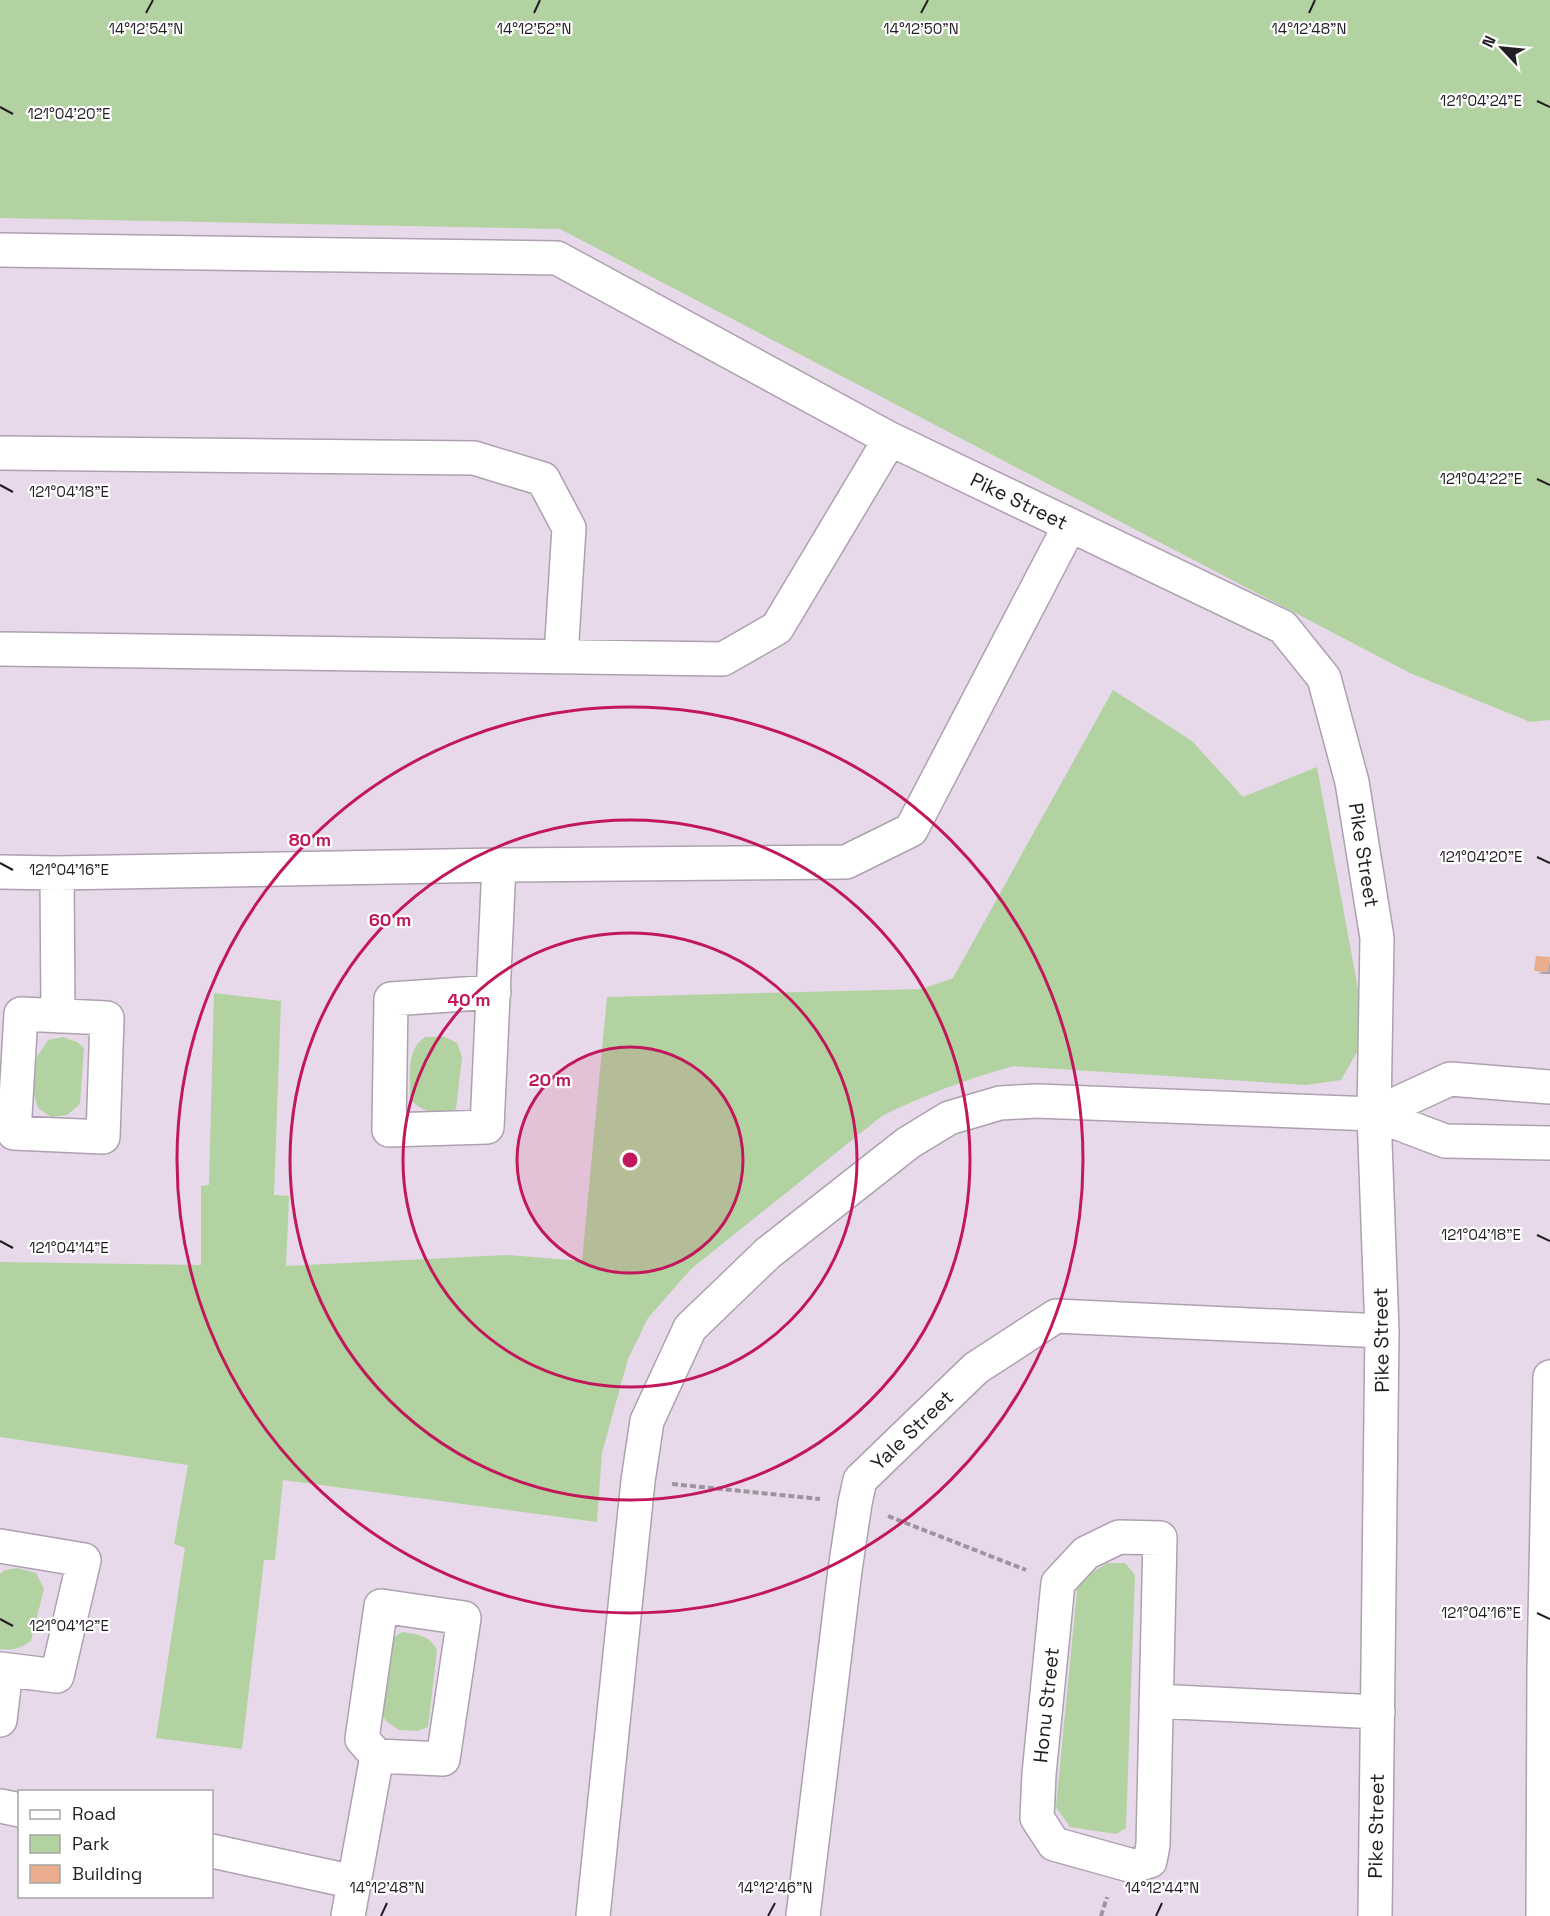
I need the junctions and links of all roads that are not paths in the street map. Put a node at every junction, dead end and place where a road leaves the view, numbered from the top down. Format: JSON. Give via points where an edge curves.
{"nodes":[{"id":1,"x":0,"y":250,"type":"edge"},
{"id":2,"x":890,"y":439,"type":"junction"},
{"id":3,"x":0,"y":453,"type":"edge"},
{"id":4,"x":1070,"y":525,"type":"junction"},
{"id":5,"x":0,"y":649,"type":"edge"},
{"id":6,"x":561,"y":656,"type":"junction"},
{"id":7,"x":499,"y":865,"type":"junction"},
{"id":8,"x":0,"y":872,"type":"edge"},
{"id":9,"x":57,"y":873,"type":"junction"},
{"id":10,"x":494,"y":992,"type":"junction"},
{"id":11,"x":58,"y":1016,"type":"dead end"},
{"id":12,"x":1550,"y":1087,"type":"edge"},
{"id":13,"x":1374,"y":1114,"type":"junction"},
{"id":14,"x":1550,"y":1143,"type":"edge"},
{"id":15,"x":1382,"y":1331,"type":"junction"},
{"id":16,"x":1550,"y":1377,"type":"edge"},
{"id":17,"x":0,"y":1546,"type":"edge"},
{"id":18,"x":3,"y":1670,"type":"edge"},
{"id":19,"x":1156,"y":1701,"type":"junction"},
{"id":20,"x":1378,"y":1712,"type":"junction"},
{"id":21,"x":0,"y":1720,"type":"edge"},
{"id":22,"x":377,"y":1756,"type":"junction"},
{"id":23,"x":0,"y":1806,"type":"edge"},
{"id":24,"x":18,"y":1810,"type":"edge"},
{"id":25,"x":213,"y":1851,"type":"edge"},
{"id":26,"x":354,"y":1882,"type":"junction"},
{"id":27,"x":348,"y":1916,"type":"edge"},
{"id":28,"x":593,"y":1916,"type":"edge"},
{"id":29,"x":803,"y":1916,"type":"edge"},
{"id":30,"x":1375,"y":1916,"type":"edge"},
{"id":31,"x":1543,"y":1916,"type":"edge"}],
"edges":[{"from":1,"to":2,"type":"street","name":"Pike Street","via":[[557,258]]},
{"from":2,"to":4,"type":"street","name":"Pike Street"},
{"from":2,"to":6,"type":"street","via":[[777,628],[723,659]]},
{"from":3,"to":6,"type":"street","via":[[474,458],[543,479],[569,528]]},
{"from":4,"to":7,"type":"street","via":[[911,830],[846,862]]},
{"from":4,"to":13,"type":"street","name":"Pike Street","via":[[1283,627],[1324,678],[1352,782],[1377,938]]},
{"from":5,"to":6,"type":"street"},
{"from":7,"to":9,"type":"street"},
{"from":7,"to":10,"type":"street"},
{"from":8,"to":9,"type":"street"},
{"from":9,"to":11,"type":"street"},
{"from":10,"to":10,"type":"street","via":[[487,1127],[389,1130],[391,999]]},
{"from":12,"to":13,"type":"street","via":[[1450,1079]]},
{"from":13,"to":14,"type":"street","via":[[1445,1141]]},
{"from":13,"to":15,"type":"street","name":"Pike Street"},
{"from":13,"to":28,"type":"street","via":[[1037,1101],[1000,1103],[949,1118],[908,1143],[768,1253],[690,1328],[647,1421]]},
{"from":15,"to":20,"type":"street","name":"Pike Street"},
{"from":15,"to":29,"type":"street","name":"Yale Street","via":[[1056,1316],[976,1368],[860,1480]]},
{"from":16,"to":31,"type":"street"},
{"from":17,"to":18,"type":"street","via":[[84,1560],[57,1676]]},
{"from":18,"to":21,"type":"street"},
{"from":19,"to":19,"type":"street","name":"Honu Street","via":[[1150,1861],[1133,1866],[1054,1844],[1037,1818],[1058,1583],[1086,1553],[1119,1537],[1160,1538]]},
{"from":19,"to":20,"type":"street"},
{"from":20,"to":30,"type":"street","name":"Pike Street"},
{"from":22,"to":22,"type":"street","via":[[443,1759],[464,1618],[381,1606],[362,1739]]},
{"from":22,"to":26,"type":"street"},
{"from":23,"to":24,"type":"street"},
{"from":25,"to":26,"type":"street"},
{"from":26,"to":27,"type":"street"}]}
